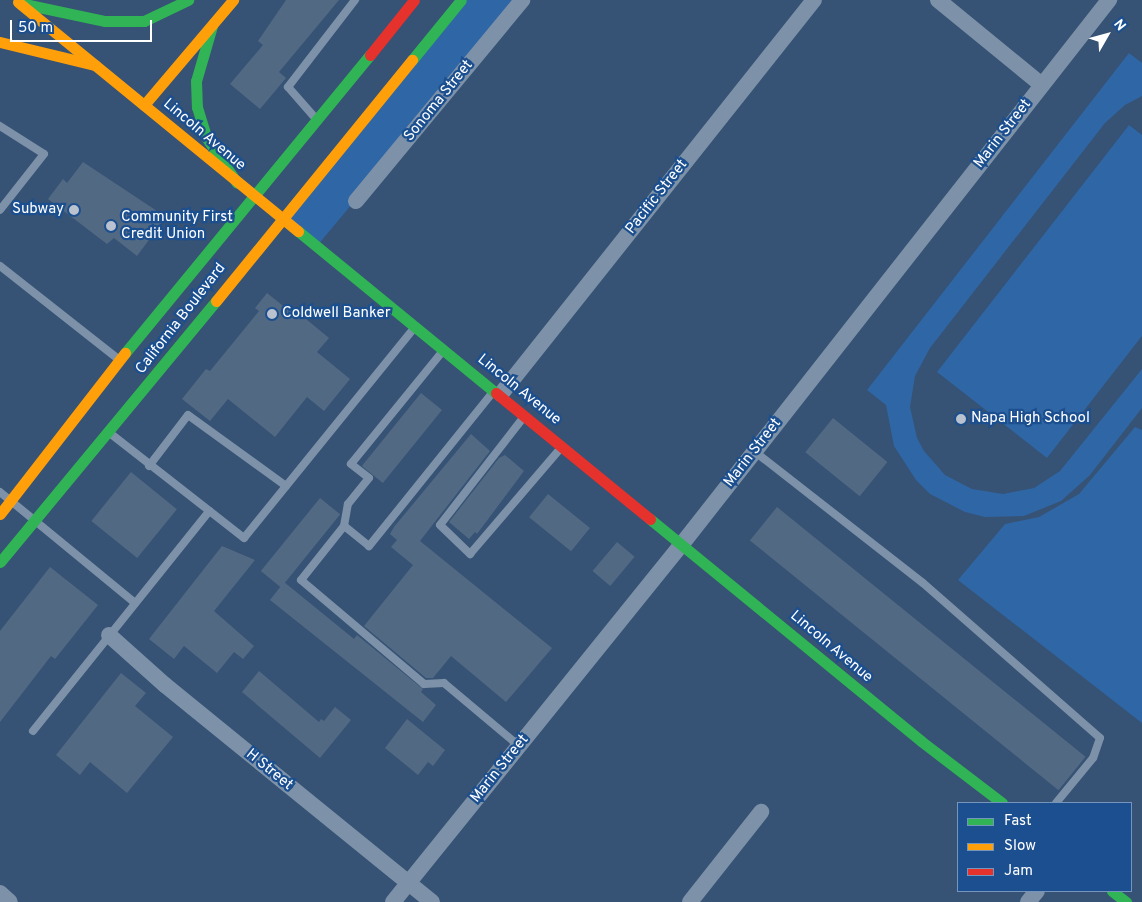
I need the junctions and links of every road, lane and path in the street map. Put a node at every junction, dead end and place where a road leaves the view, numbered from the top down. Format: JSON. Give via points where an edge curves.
{"nodes":[{"id":1,"x":188,"y":0,"type":"edge"},
{"id":2,"x":233,"y":0,"type":"edge"},
{"id":3,"x":355,"y":0,"type":"edge"},
{"id":4,"x":414,"y":0,"type":"edge"},
{"id":5,"x":461,"y":0,"type":"edge"},
{"id":6,"x":522,"y":0,"type":"edge"},
{"id":7,"x":814,"y":0,"type":"edge"},
{"id":8,"x":938,"y":0,"type":"edge"},
{"id":9,"x":1109,"y":0,"type":"edge"},
{"id":10,"x":18,"y":2,"type":"edge"},
{"id":11,"x":212,"y":26,"type":"junction"},
{"id":12,"x":0,"y":42,"type":"edge"},
{"id":13,"x":95,"y":65,"type":"junction"},
{"id":14,"x":1042,"y":85,"type":"junction"},
{"id":15,"x":144,"y":105,"type":"junction"},
{"id":16,"x":318,"y":121,"type":"junction"},
{"id":17,"x":0,"y":126,"type":"edge"},
{"id":18,"x":237,"y":183,"type":"junction"},
{"id":19,"x":256,"y":197,"type":"junction"},
{"id":20,"x":356,"y":201,"type":"dead end"},
{"id":21,"x":0,"y":210,"type":"edge"},
{"id":22,"x":282,"y":217,"type":"junction"},
{"id":23,"x":0,"y":266,"type":"edge"},
{"id":24,"x":416,"y":326,"type":"junction"},
{"id":25,"x":444,"y":348,"type":"junction"},
{"id":26,"x":119,"y":360,"type":"junction"},
{"id":27,"x":498,"y":392,"type":"junction"},
{"id":28,"x":526,"y":415,"type":"junction"},
{"id":29,"x":109,"y":433,"type":"junction"},
{"id":30,"x":563,"y":446,"type":"junction"},
{"id":31,"x":754,"y":451,"type":"junction"},
{"id":32,"x":149,"y":466,"type":"junction"},
{"id":33,"x":286,"y":486,"type":"junction"},
{"id":34,"x":0,"y":492,"type":"edge"},
{"id":35,"x":11,"y":500,"type":"junction"},
{"id":36,"x":209,"y":511,"type":"junction"},
{"id":37,"x":0,"y":514,"type":"edge"},
{"id":38,"x":37,"y":519,"type":"junction"},
{"id":39,"x":344,"y":526,"type":"junction"},
{"id":40,"x":682,"y":544,"type":"junction"},
{"id":41,"x":0,"y":562,"type":"edge"},
{"id":42,"x":135,"y":603,"type":"junction"},
{"id":43,"x":109,"y":635,"type":"junction"},
{"id":44,"x":33,"y":731,"type":"dead end"},
{"id":45,"x":519,"y":746,"type":"junction"},
{"id":46,"x":1001,"y":802,"type":"edge"},
{"id":47,"x":1057,"y":802,"type":"edge"},
{"id":48,"x":760,"y":812,"type":"dead end"},
{"id":49,"x":408,"y":883,"type":"junction"},
{"id":50,"x":1036,"y":892,"type":"edge"},
{"id":51,"x":1113,"y":892,"type":"edge"},
{"id":52,"x":0,"y":894,"type":"edge"},
{"id":53,"x":10,"y":902,"type":"edge"},
{"id":54,"x":393,"y":902,"type":"edge"},
{"id":55,"x":432,"y":902,"type":"edge"},
{"id":56,"x":690,"y":902,"type":"edge"},
{"id":57,"x":1028,"y":902,"type":"edge"},
{"id":58,"x":1126,"y":902,"type":"edge"}],
"edges":[{"from":1,"to":10,"type":"main road","via":[[144,21],[105,21]]},
{"from":2,"to":11,"type":"main road"},
{"from":3,"to":16,"type":"lane","via":[[288,87]]},
{"from":4,"to":16,"type":"main road","name":"California Boulevard"},
{"from":5,"to":22,"type":"main road","name":"California Boulevard"},
{"from":6,"to":20,"type":"street","name":"Sonoma Street"},
{"from":7,"to":27,"type":"street","name":"Pacific Street"},
{"from":8,"to":14,"type":"street"},
{"from":9,"to":14,"type":"street","name":"Marin Street"},
{"from":10,"to":13,"type":"main road","name":"Lincoln Avenue"},
{"from":11,"to":15,"type":"main road"},
{"from":11,"to":18,"type":"main road","via":[[196,80],[197,107],[206,137]]},
{"from":12,"to":13,"type":"main road","via":[[18,49]]},
{"from":13,"to":15,"type":"main road","name":"Lincoln Avenue"},
{"from":14,"to":31,"type":"street","name":"Marin Street"},
{"from":15,"to":18,"type":"main road","name":"Lincoln Avenue"},
{"from":16,"to":19,"type":"main road","name":"California Boulevard"},
{"from":17,"to":21,"type":"lane","via":[[44,154]]},
{"from":18,"to":19,"type":"main road","name":"Lincoln Avenue"},
{"from":19,"to":22,"type":"main road","name":"Lincoln Avenue"},
{"from":19,"to":26,"type":"main road","name":"California Boulevard"},
{"from":22,"to":24,"type":"main road","name":"Lincoln Avenue"},
{"from":22,"to":29,"type":"main road","name":"California Boulevard"},
{"from":23,"to":26,"type":"lane"},
{"from":24,"to":25,"type":"main road","name":"Lincoln Avenue"},
{"from":24,"to":33,"type":"lane"},
{"from":25,"to":27,"type":"main road","name":"Lincoln Avenue"},
{"from":25,"to":39,"type":"lane","via":[[351,464],[369,478],[348,504]]},
{"from":26,"to":35,"type":"main road","name":"California Boulevard"},
{"from":27,"to":28,"type":"main road","name":"Lincoln Avenue"},
{"from":27,"to":39,"type":"lane","via":[[369,546]]},
{"from":28,"to":30,"type":"main road","name":"Lincoln Avenue"},
{"from":28,"to":30,"type":"lane","via":[[440,525],[470,554]]},
{"from":29,"to":32,"type":"lane"},
{"from":29,"to":38,"type":"main road","name":"California Boulevard"},
{"from":30,"to":40,"type":"main road","name":"Lincoln Avenue"},
{"from":31,"to":40,"type":"street","name":"Marin Street"},
{"from":31,"to":47,"type":"lane","via":[[923,583],[1100,738],[1093,758]]},
{"from":32,"to":33,"type":"lane","via":[[188,415]]},
{"from":32,"to":36,"type":"lane"},
{"from":33,"to":36,"type":"lane","via":[[244,538]]},
{"from":34,"to":35,"type":"lane"},
{"from":35,"to":37,"type":"main road","name":"California Boulevard"},
{"from":35,"to":38,"type":"lane"},
{"from":36,"to":42,"type":"lane"},
{"from":38,"to":41,"type":"main road","name":"California Boulevard"},
{"from":38,"to":42,"type":"lane"},
{"from":39,"to":45,"type":"lane","via":[[301,580],[424,684],[444,683]]},
{"from":40,"to":45,"type":"street","name":"Marin Street"},
{"from":40,"to":46,"type":"main road","name":"Lincoln Avenue","via":[[921,741]]},
{"from":42,"to":43,"type":"lane"},
{"from":43,"to":44,"type":"lane"},
{"from":43,"to":49,"type":"street","name":"H Street","via":[[165,685]]},
{"from":45,"to":49,"type":"street","name":"Marin Street"},
{"from":48,"to":56,"type":"street"},
{"from":49,"to":54,"type":"street","name":"Marin Street"},
{"from":49,"to":55,"type":"street","name":"H Street"},
{"from":50,"to":57,"type":"street"},
{"from":51,"to":58,"type":"main road"},
{"from":52,"to":53,"type":"street"}]}
